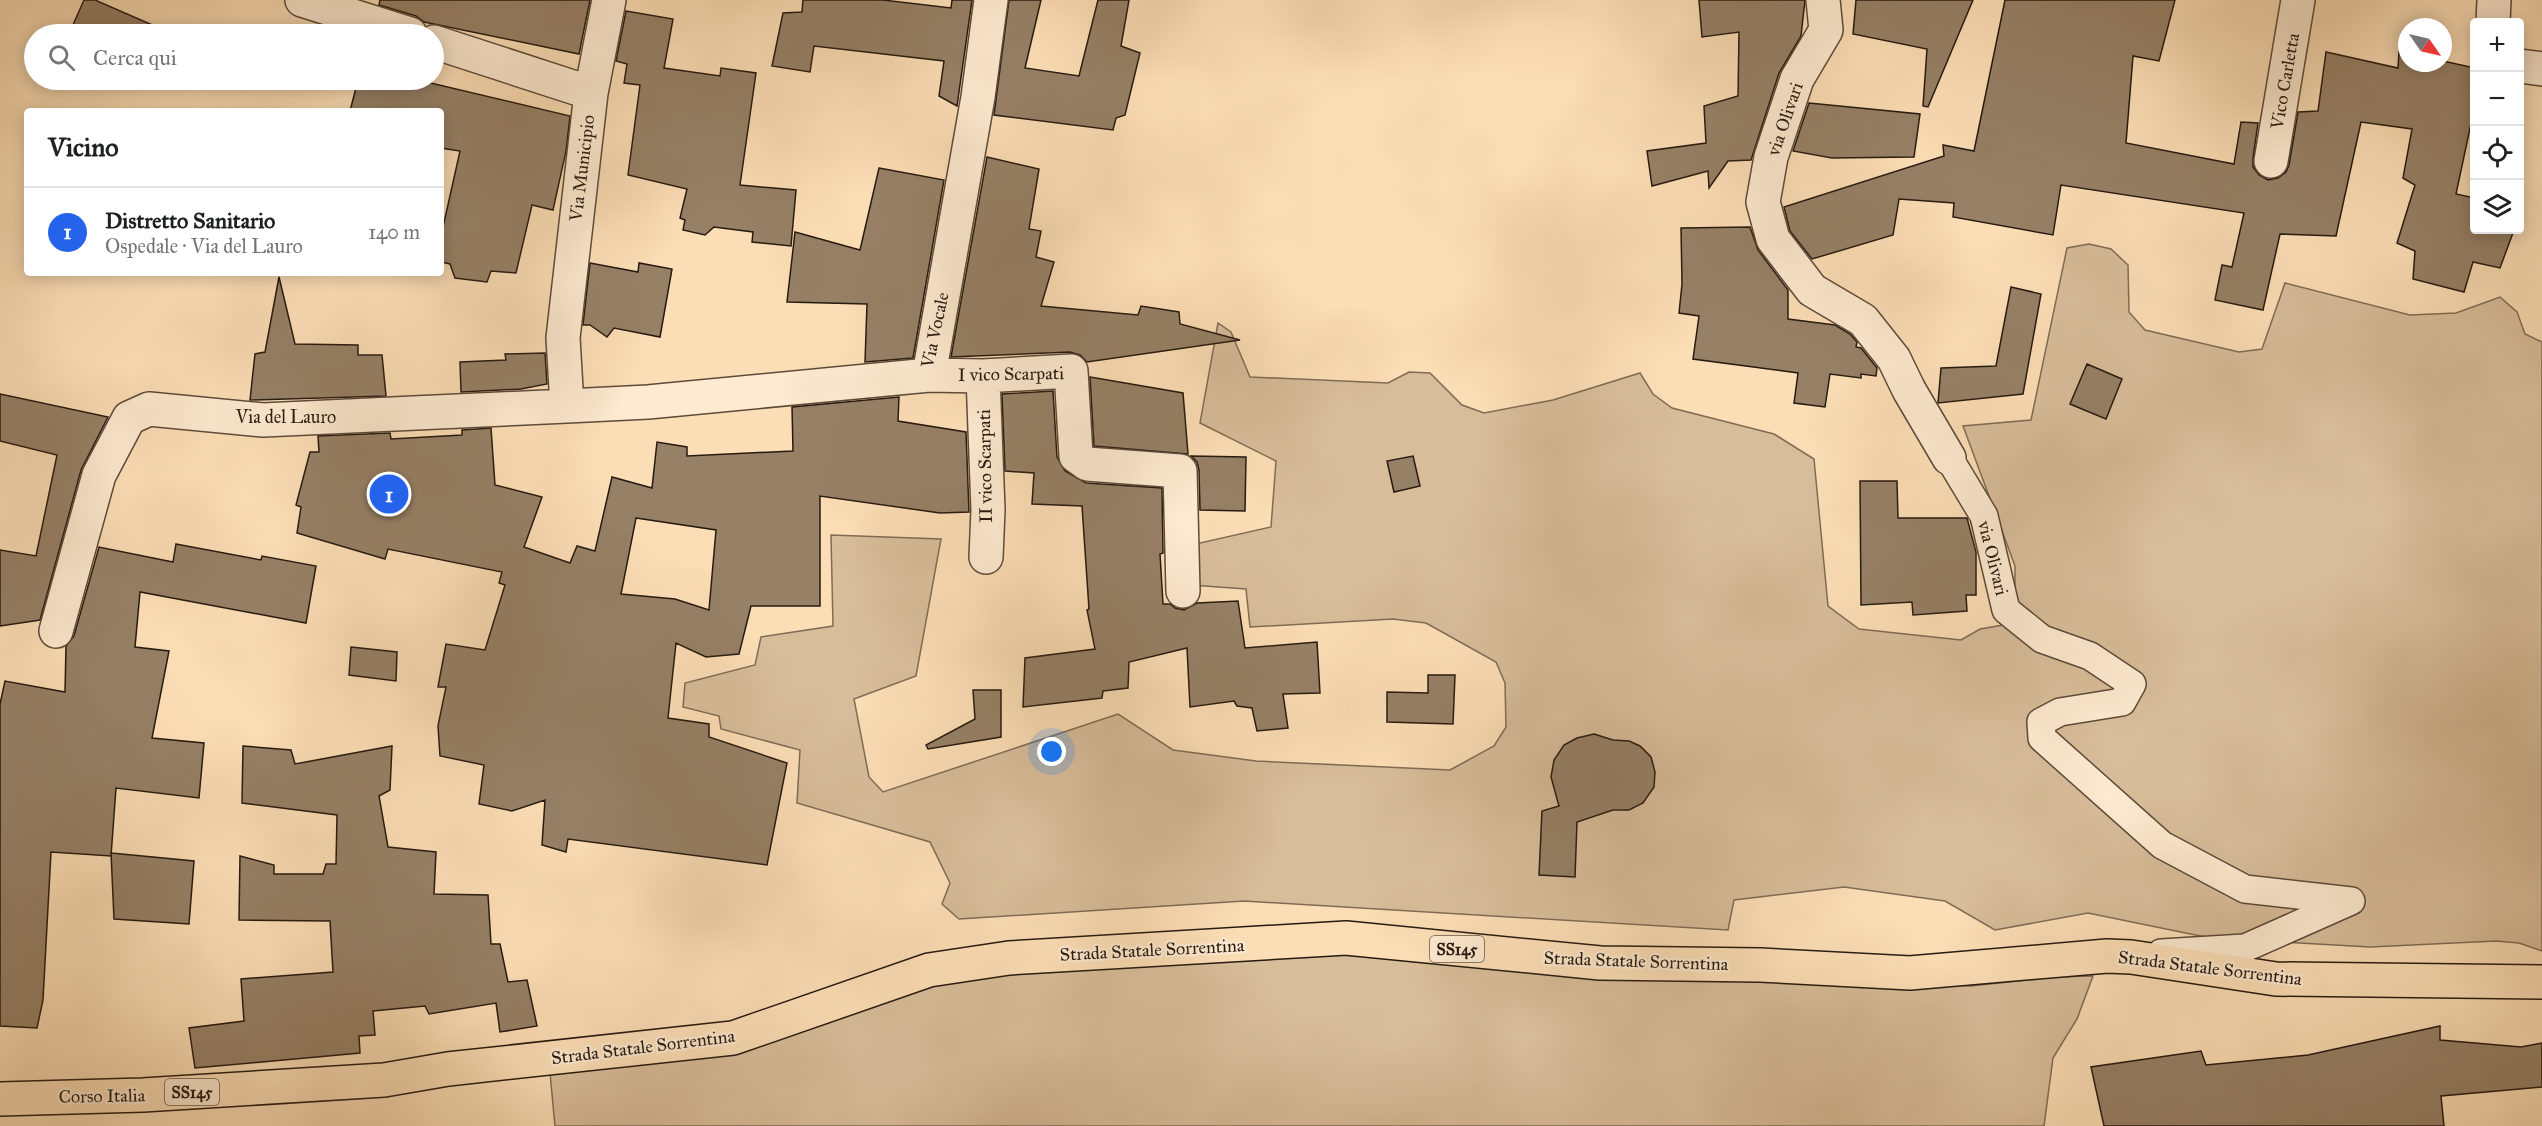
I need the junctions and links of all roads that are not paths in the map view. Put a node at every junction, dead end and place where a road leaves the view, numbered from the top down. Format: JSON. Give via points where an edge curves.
{"nodes":[{"id":1,"x":302,"y":0,"type":"edge"},
{"id":2,"x":609,"y":0,"type":"edge"},
{"id":3,"x":991,"y":0,"type":"edge"},
{"id":4,"x":1823,"y":0,"type":"edge"},
{"id":5,"x":2299,"y":0,"type":"edge"},
{"id":6,"x":2494,"y":0,"type":"edge"},
{"id":7,"x":2493,"y":18,"type":"edge"},
{"id":8,"x":378,"y":24,"type":"edge"},
{"id":9,"x":444,"y":45,"type":"edge"},
{"id":10,"x":2524,"y":67,"type":"edge"},
{"id":11,"x":2542,"y":69,"type":"edge"},
{"id":12,"x":591,"y":93,"type":"junction"},
{"id":13,"x":2271,"y":161,"type":"dead end"},
{"id":14,"x":929,"y":375,"type":"junction"},
{"id":15,"x":983,"y":376,"type":"junction"},
{"id":16,"x":567,"y":406,"type":"junction"},
{"id":17,"x":1949,"y":458,"type":"joint"},
{"id":18,"x":986,"y":557,"type":"dead end"},
{"id":19,"x":1183,"y":591,"type":"dead end"},
{"id":20,"x":56,"y":631,"type":"dead end"},
{"id":21,"x":2107,"y":956,"type":"junction"},
{"id":22,"x":2542,"y":982,"type":"edge"},
{"id":23,"x":384,"y":1080,"type":"joint"},
{"id":24,"x":0,"y":1099,"type":"edge"}],
"edges":[{"from":1,"to":8,"type":"street"},
{"from":2,"to":12,"type":"street","name":"Via Municipio"},
{"from":3,"to":14,"type":"street","name":"Via Vocale"},
{"from":4,"to":17,"type":"street","name":"via Olivari","via":[[1826,30],[1797,80],[1771,157],[1763,202],[1773,239],[1812,290],[1863,320],[1888,351]]},
{"from":5,"to":13,"type":"street","name":"Vico Carletta"},
{"from":6,"to":7,"type":"street"},
{"from":9,"to":12,"type":"street"},
{"from":10,"to":11,"type":"street"},
{"from":12,"to":16,"type":"street","name":"Via Municipio","via":[[563,338]]},
{"from":14,"to":15,"type":"street","name":"I vico Scarpati"},
{"from":14,"to":16,"type":"street","name":"Via Vocale"},
{"from":15,"to":18,"type":"street","name":"II vico Scarpati"},
{"from":15,"to":19,"type":"street","name":"I vico Scarpati","via":[[1071,371],[1076,456],[1087,464],[1180,471]]},
{"from":16,"to":20,"type":"street","name":"Via del Lauro","via":[[263,420],[149,410],[129,418],[99,475]]},
{"from":17,"to":21,"type":"street","name":"via Olivari","via":[[1984,516],[2006,610],[2042,639],[2090,656],[2132,684],[2122,702],[2060,712],[2041,722],[2042,738],[2162,845],[2245,889],[2351,901],[2245,948]]},
{"from":21,"to":22,"type":"main road","name":"Strada Statale Sorrentina","number":"SS145","via":[[2276,979]]},
{"from":21,"to":23,"type":"main road","name":"Strada Statale Sorrentina","number":"SS145","via":[[1910,973],[1761,965],[1600,963],[1346,938],[1009,958],[929,970],[734,1038],[448,1069]]},
{"from":23,"to":24,"type":"main road","name":"Corso Italia","number":"SS145","via":[[143,1095]]}]}
